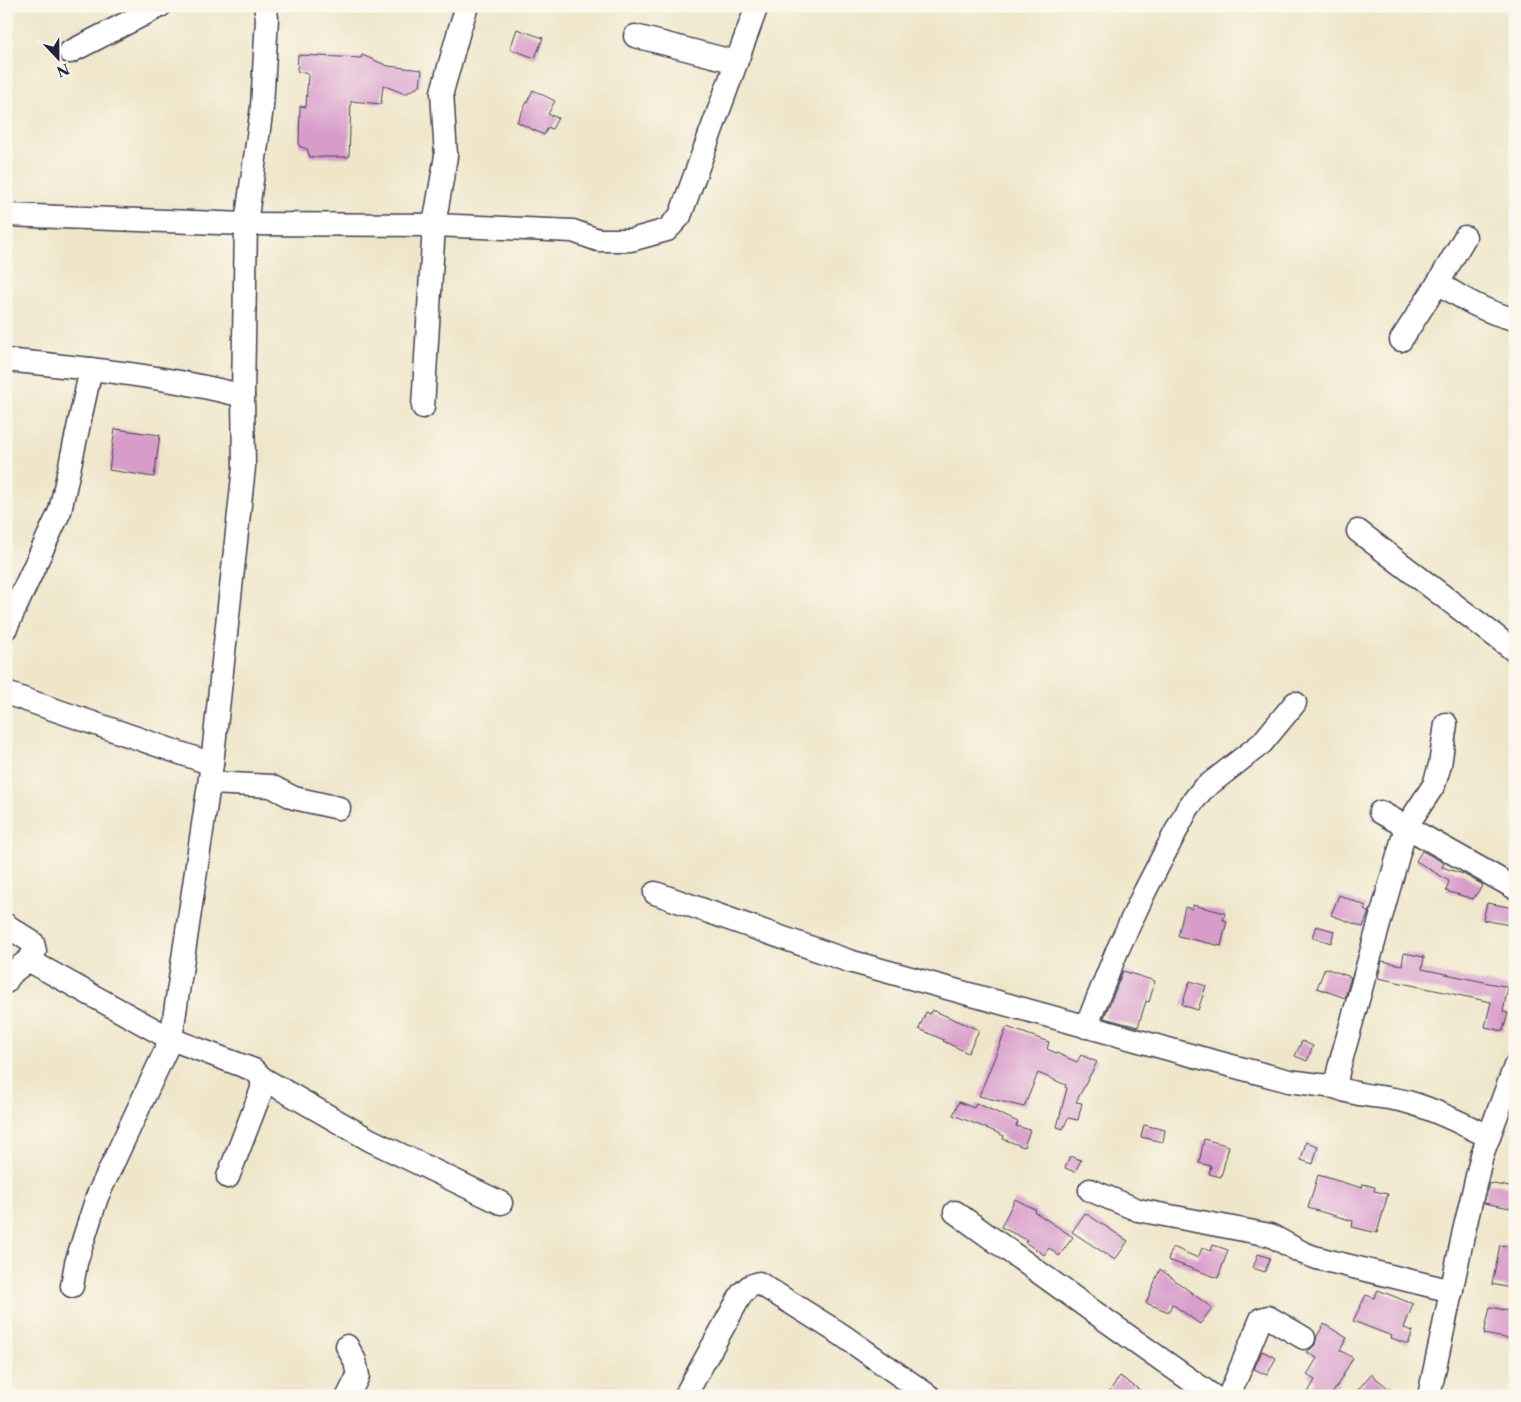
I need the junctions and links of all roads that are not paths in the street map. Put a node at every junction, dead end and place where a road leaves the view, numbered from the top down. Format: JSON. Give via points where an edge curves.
{"nodes":[{"id":1,"x":160,"y":6,"type":"edge"},
{"id":2,"x":265,"y":6,"type":"edge"},
{"id":3,"x":757,"y":6,"type":"edge"},
{"id":4,"x":461,"y":9,"type":"edge"},
{"id":5,"x":636,"y":36,"type":"dead end"},
{"id":6,"x":70,"y":52,"type":"dead end"},
{"id":7,"x":736,"y":62,"type":"junction"},
{"id":8,"x":6,"y":214,"type":"edge"},
{"id":9,"x":246,"y":224,"type":"junction"},
{"id":10,"x":434,"y":225,"type":"junction"},
{"id":11,"x":1465,"y":237,"type":"dead end"},
{"id":12,"x":1438,"y":283,"type":"junction"},
{"id":13,"x":1515,"y":319,"type":"edge"},
{"id":14,"x":1401,"y":340,"type":"dead end"},
{"id":15,"x":6,"y":360,"type":"edge"},
{"id":16,"x":91,"y":369,"type":"junction"},
{"id":17,"x":243,"y":396,"type":"junction"},
{"id":18,"x":423,"y":407,"type":"dead end"},
{"id":19,"x":1358,"y":531,"type":"dead end"},
{"id":20,"x":6,"y":628,"type":"edge"},
{"id":21,"x":1515,"y":651,"type":"edge"},
{"id":22,"x":6,"y":693,"type":"edge"},
{"id":23,"x":1295,"y":703,"type":"dead end"},
{"id":24,"x":1446,"y":724,"type":"dead end"},
{"id":25,"x":211,"y":774,"type":"junction"},
{"id":26,"x":339,"y":808,"type":"dead end"},
{"id":27,"x":1380,"y":812,"type":"dead end"},
{"id":28,"x":1406,"y":827,"type":"junction"},
{"id":29,"x":1515,"y":888,"type":"edge"},
{"id":30,"x":655,"y":893,"type":"dead end"},
{"id":31,"x":6,"y":925,"type":"edge"},
{"id":32,"x":30,"y":961,"type":"junction"},
{"id":33,"x":6,"y":982,"type":"edge"},
{"id":34,"x":1086,"y":1027,"type":"junction"},
{"id":35,"x":171,"y":1039,"type":"junction"},
{"id":36,"x":1515,"y":1066,"type":"edge"},
{"id":37,"x":262,"y":1078,"type":"junction"},
{"id":38,"x":1335,"y":1087,"type":"junction"},
{"id":39,"x":1489,"y":1137,"type":"junction"},
{"id":40,"x":228,"y":1177,"type":"dead end"},
{"id":41,"x":1090,"y":1190,"type":"dead end"},
{"id":42,"x":501,"y":1203,"type":"dead end"},
{"id":43,"x":955,"y":1212,"type":"dead end"},
{"id":44,"x":72,"y":1286,"type":"dead end"},
{"id":45,"x":1452,"y":1291,"type":"junction"},
{"id":46,"x":1304,"y":1338,"type":"dead end"},
{"id":47,"x":347,"y":1346,"type":"dead end"},
{"id":48,"x":348,"y":1396,"type":"edge"},
{"id":49,"x":685,"y":1396,"type":"edge"},
{"id":50,"x":929,"y":1396,"type":"edge"},
{"id":51,"x":1214,"y":1396,"type":"edge"},
{"id":52,"x":1229,"y":1396,"type":"edge"},
{"id":53,"x":1429,"y":1396,"type":"edge"}],
"edges":[{"from":1,"to":6,"type":"street"},
{"from":2,"to":9,"type":"street","via":[[262,107]]},
{"from":3,"to":7,"type":"street"},
{"from":4,"to":10,"type":"street","via":[[442,92],[446,156]]},
{"from":5,"to":7,"type":"street"},
{"from":7,"to":10,"type":"street","via":[[680,216],[667,230],[631,240],[598,240],[573,231]]},
{"from":8,"to":9,"type":"street"},
{"from":9,"to":10,"type":"street"},
{"from":9,"to":17,"type":"street"},
{"from":10,"to":18,"type":"street"},
{"from":11,"to":12,"type":"street"},
{"from":12,"to":13,"type":"street","via":[[1471,303]]},
{"from":12,"to":14,"type":"street"},
{"from":15,"to":16,"type":"street"},
{"from":16,"to":17,"type":"street","via":[[202,386]]},
{"from":16,"to":20,"type":"street","via":[[60,512]]},
{"from":17,"to":25,"type":"street","via":[[244,466]]},
{"from":19,"to":21,"type":"street"},
{"from":22,"to":25,"type":"street"},
{"from":23,"to":34,"type":"street","via":[[1262,743],[1202,790],[1188,808],[1144,891]]},
{"from":24,"to":28,"type":"street","via":[[1434,785]]},
{"from":25,"to":26,"type":"street","via":[[271,786],[294,798]]},
{"from":25,"to":35,"type":"street"},
{"from":27,"to":28,"type":"street"},
{"from":28,"to":29,"type":"street"},
{"from":28,"to":38,"type":"street"},
{"from":30,"to":34,"type":"street","via":[[849,961]]},
{"from":31,"to":32,"type":"street","via":[[33,943],[35,951]]},
{"from":32,"to":33,"type":"street","via":[[11,972]]},
{"from":32,"to":35,"type":"street"},
{"from":34,"to":38,"type":"street","via":[[1289,1081]]},
{"from":35,"to":37,"type":"street","via":[[254,1070]]},
{"from":35,"to":44,"type":"street","via":[[98,1197]]},
{"from":36,"to":39,"type":"street"},
{"from":37,"to":40,"type":"street","via":[[262,1089]]},
{"from":37,"to":42,"type":"street","via":[[370,1140]]},
{"from":38,"to":39,"type":"street","via":[[1356,1095],[1410,1103],[1457,1120]]},
{"from":39,"to":45,"type":"street","via":[[1482,1155]]},
{"from":41,"to":45,"type":"street","via":[[1138,1210],[1270,1235],[1316,1258]]},
{"from":43,"to":51,"type":"street"},
{"from":45,"to":53,"type":"street"},
{"from":46,"to":52,"type":"street","via":[[1268,1317],[1261,1319]]},
{"from":47,"to":48,"type":"street","via":[[358,1376]]},
{"from":49,"to":50,"type":"street","via":[[742,1293],[759,1283],[842,1335]]}]}
